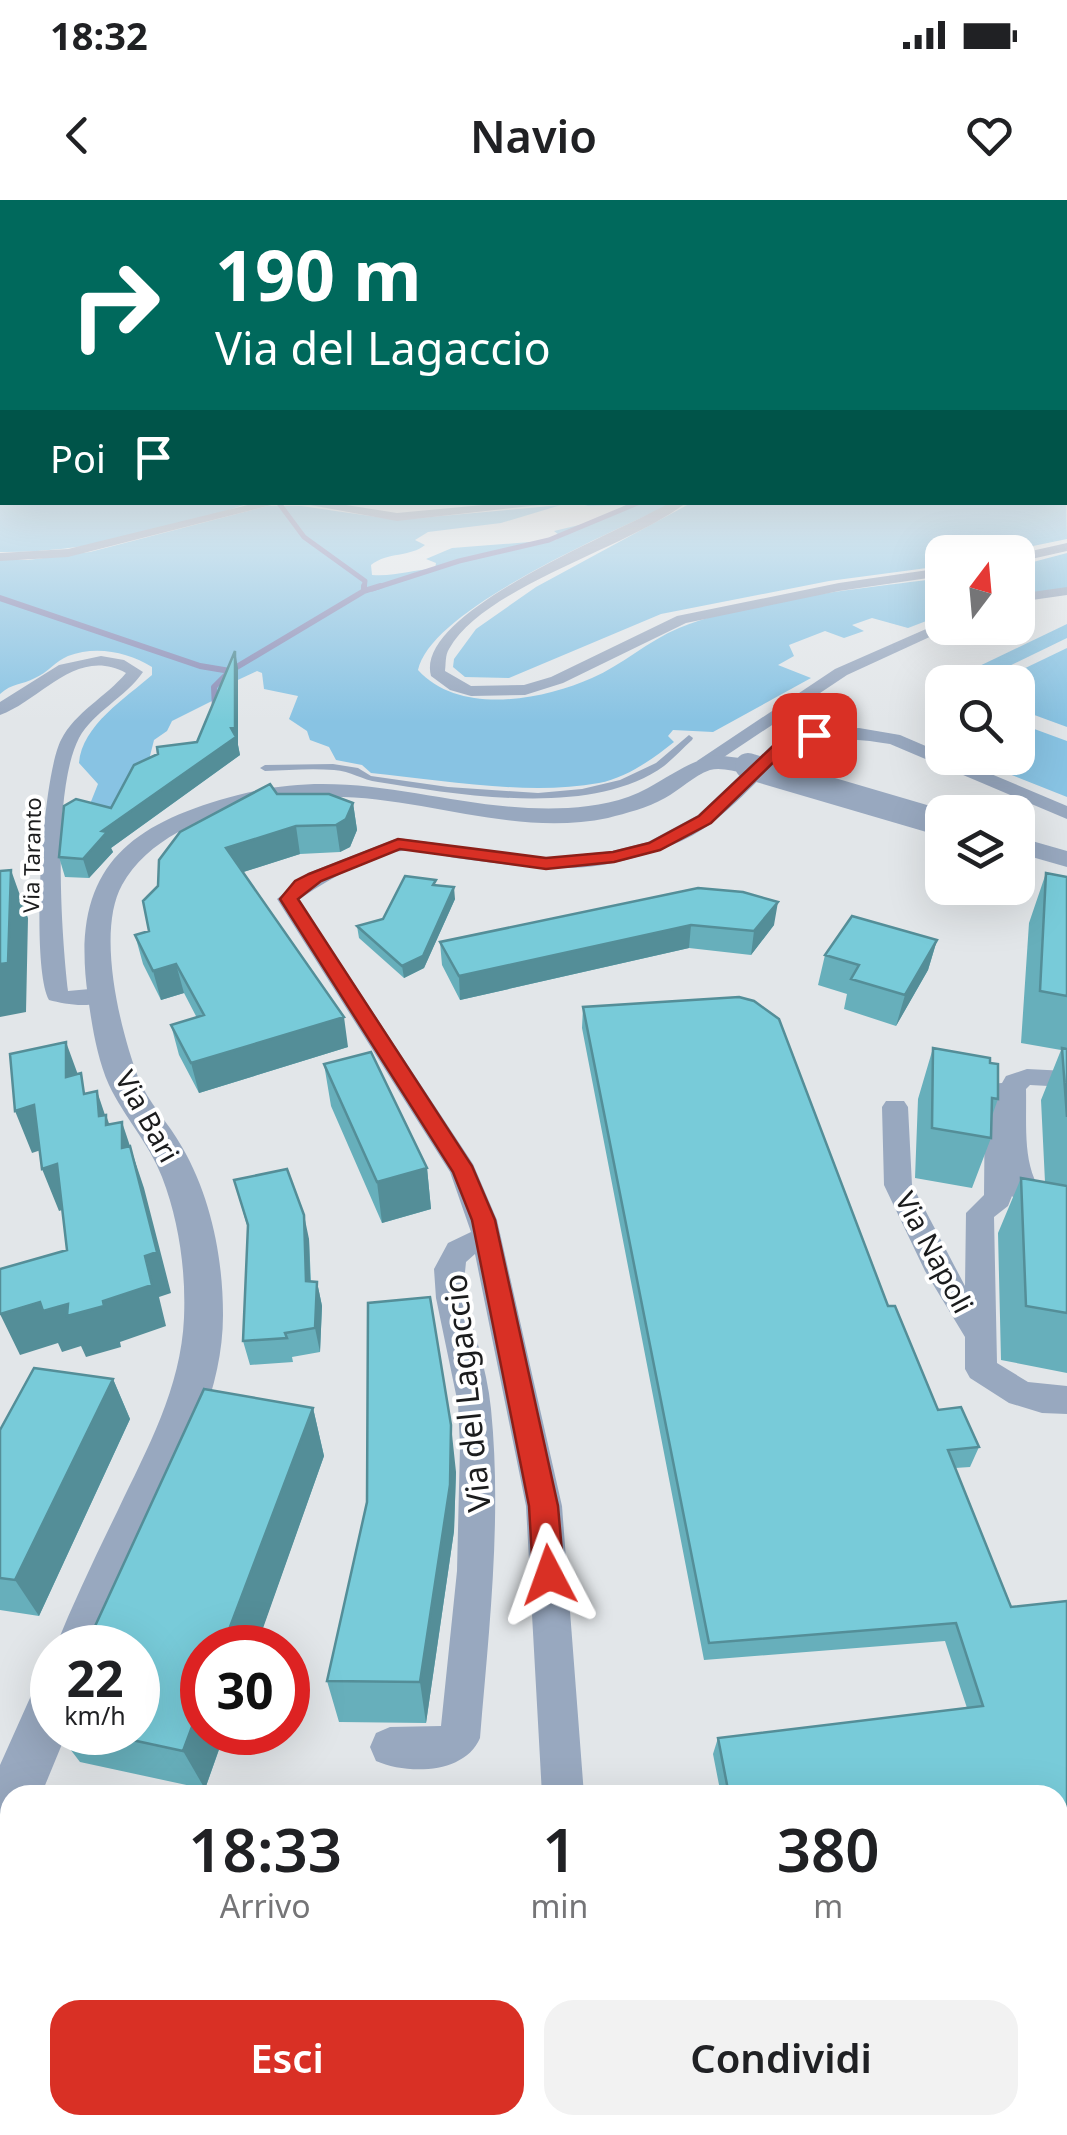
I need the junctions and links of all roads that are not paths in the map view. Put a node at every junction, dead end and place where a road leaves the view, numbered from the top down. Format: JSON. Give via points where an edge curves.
{"nodes":[{"id":1,"x":112,"y":542,"type":"edge"},
{"id":2,"x":603,"y":542,"type":"edge"},
{"id":3,"x":1067,"y":547,"type":"edge"},
{"id":4,"x":1035,"y":554,"type":"edge"},
{"id":5,"x":0,"y":556,"type":"edge"},
{"id":6,"x":925,"y":574,"type":"edge"},
{"id":7,"x":1067,"y":591,"type":"edge"},
{"id":8,"x":1035,"y":596,"type":"edge"},
{"id":9,"x":925,"y":634,"type":"edge"},
{"id":10,"x":0,"y":710,"type":"edge"},
{"id":11,"x":698,"y":750,"type":"junction"},
{"id":12,"x":266,"y":768,"type":"dead end"},
{"id":13,"x":1067,"y":812,"type":"edge"},
{"id":14,"x":925,"y":818,"type":"edge"},
{"id":15,"x":1035,"y":850,"type":"edge"},
{"id":16,"x":1067,"y":860,"type":"edge"},
{"id":17,"x":101,"y":995,"type":"junction"},
{"id":18,"x":1067,"y":1079,"type":"edge"},
{"id":19,"x":998,"y":1090,"type":"edge"},
{"id":20,"x":895,"y":1107,"type":"dead end"},
{"id":21,"x":1067,"y":1228,"type":"edge"},
{"id":22,"x":488,"y":1240,"type":"junction"},
{"id":23,"x":981,"y":1336,"type":"junction"},
{"id":24,"x":1067,"y":1400,"type":"edge"},
{"id":25,"x":89,"y":1625,"type":"edge"},
{"id":26,"x":390,"y":1747,"type":"dead end"},
{"id":27,"x":31,"y":1755,"type":"edge"},
{"id":28,"x":18,"y":1785,"type":"edge"},
{"id":29,"x":562,"y":1785,"type":"edge"}],
"edges":[{"from":1,"to":5,"type":"street","via":[[68,553]]},
{"from":2,"to":6,"type":"street","via":[[498,596],[444,644],[436,673],[471,690],[524,690],[682,618]]},
{"from":3,"to":4,"type":"street"},
{"from":7,"to":8,"type":"street"},
{"from":9,"to":11,"type":"street"},
{"from":10,"to":17,"type":"street","name":"Via Taranto","via":[[85,661],[112,661],[136,672],[70,738],[53,825],[57,995]]},
{"from":11,"to":12,"type":"lane","via":[[614,787],[516,796],[380,780],[333,767]]},
{"from":11,"to":14,"type":"street","bridge":true},
{"from":11,"to":17,"type":"street","name":"Via Bari","via":[[640,801],[571,814],[496,813],[335,789],[213,809],[150,842],[108,883],[100,924]]},
{"from":13,"to":22,"type":"street","name":"Via del Lagaccio","via":[[904,742],[814,735],[789,742],[705,819],[672,840],[546,864],[398,844],[293,892],[288,899],[295,914],[464,1171]]},
{"from":15,"to":16,"type":"street"},
{"from":17,"to":25,"type":"street","name":"Via Bari","via":[[125,1084],[185,1186],[200,1262],[202,1339],[182,1420]]},
{"from":18,"to":21,"type":"street","via":[[1026,1077],[1012,1089],[1016,1177],[1026,1202]]},
{"from":19,"to":23,"type":"street","name":"Via Napoli","via":[[998,1199],[980,1213]]},
{"from":20,"to":23,"type":"street","name":"Via Napoli","via":[[898,1184]]},
{"from":22,"to":26,"type":"street","name":"Via del Lagaccio","via":[[458,1250],[449,1271],[474,1402],[480,1523],[460,1738],[449,1746]]},
{"from":22,"to":29,"type":"street","name":"Via del Lagaccio","via":[[544,1506]]},
{"from":23,"to":24,"type":"street","name":"Via Napoli","via":[[982,1369],[1004,1388],[1037,1401]]},
{"from":27,"to":28,"type":"street"}]}
